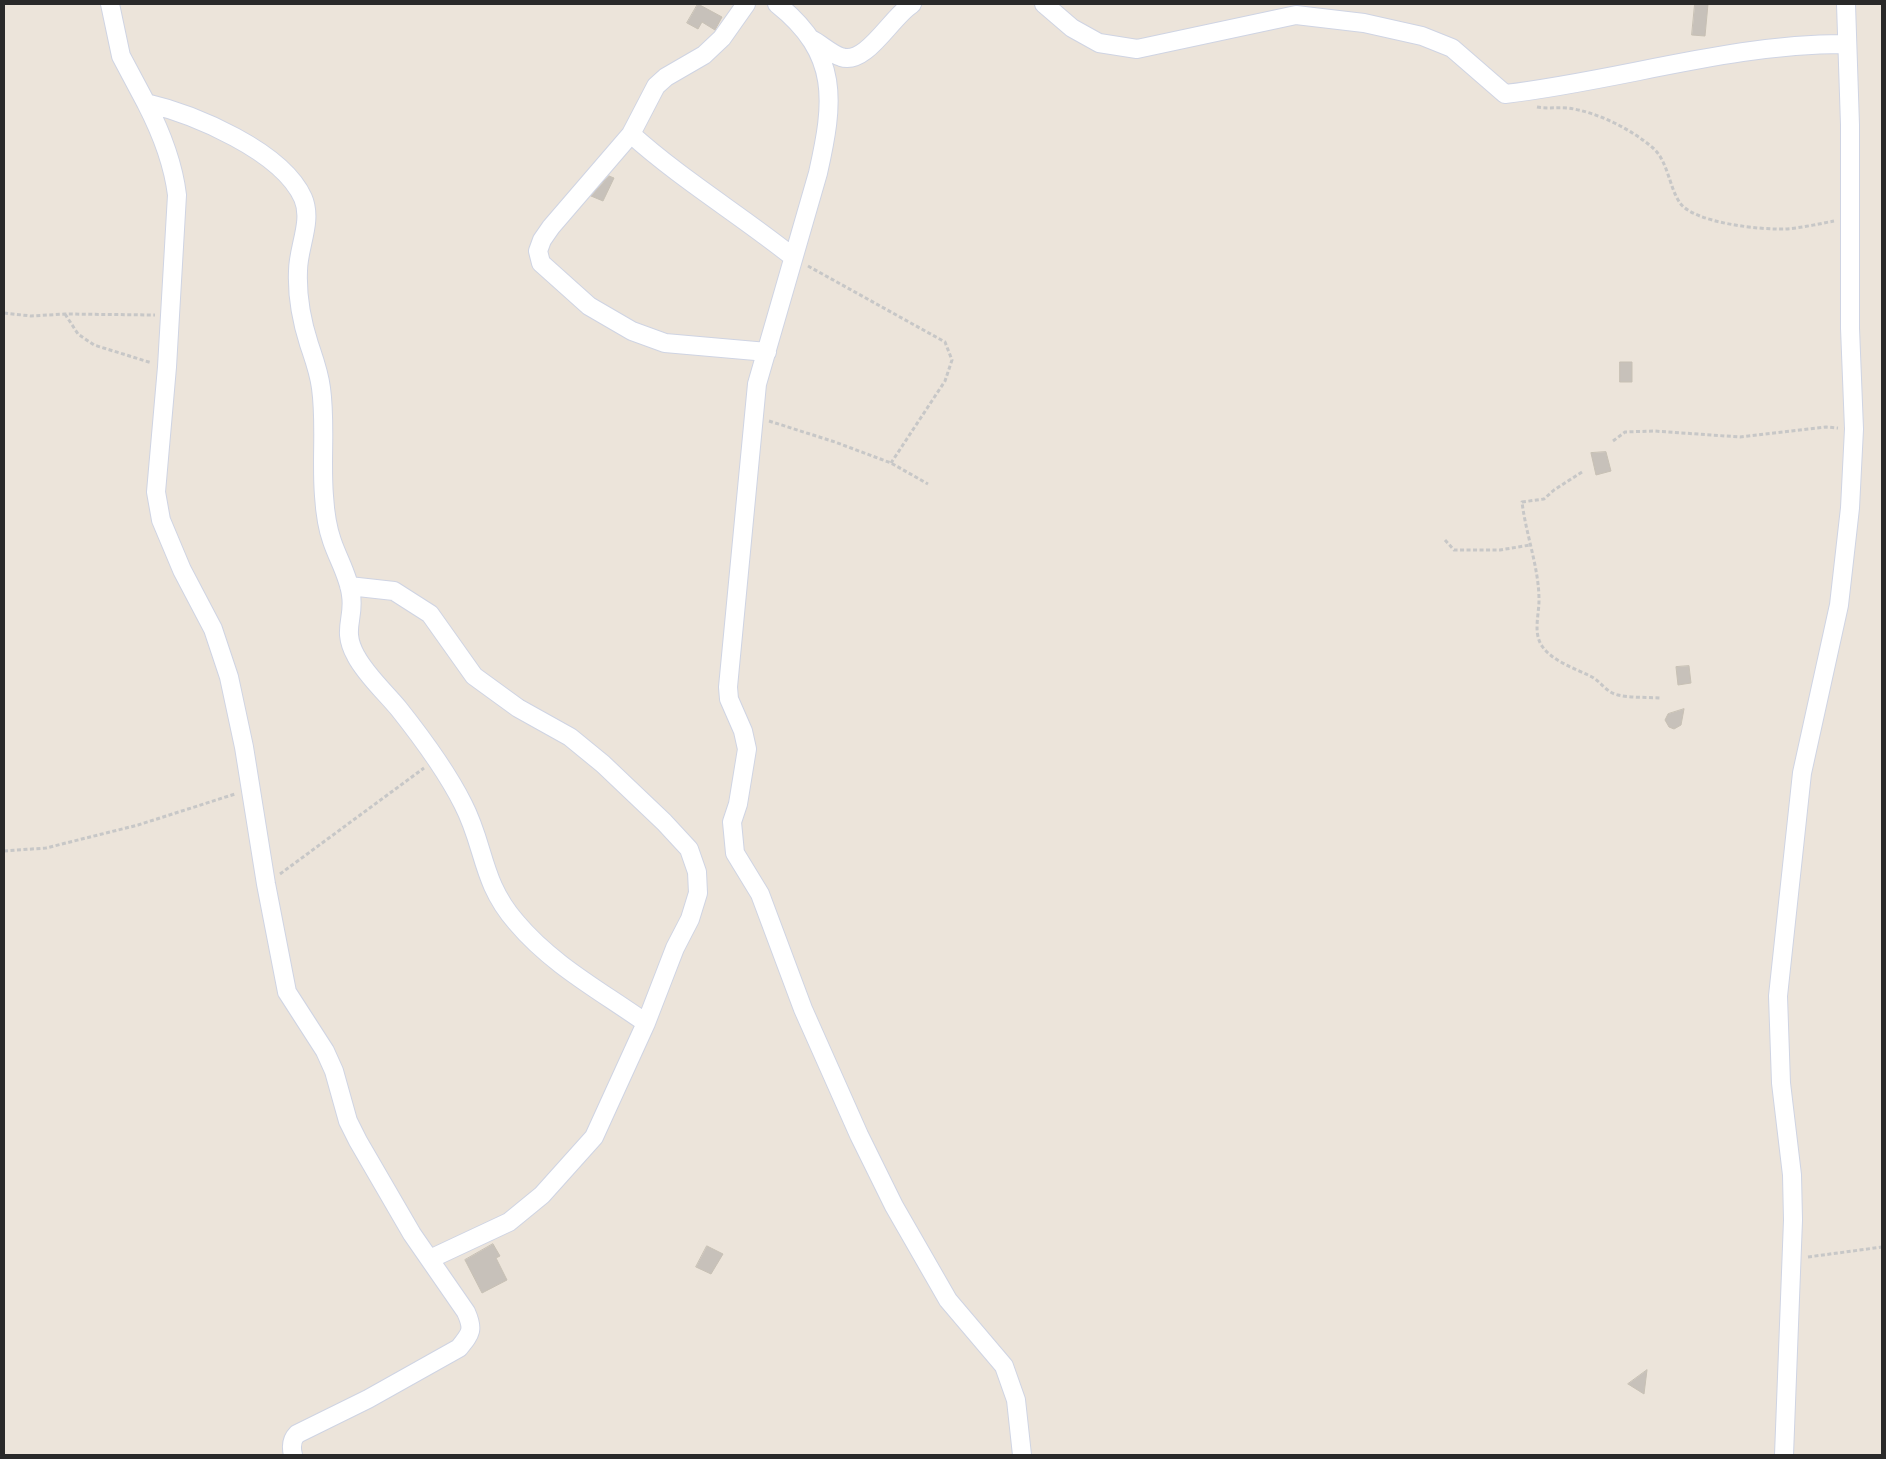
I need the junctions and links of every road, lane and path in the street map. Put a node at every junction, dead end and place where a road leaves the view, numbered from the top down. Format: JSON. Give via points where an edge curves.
{"nodes":[{"id":1,"x":110,"y":4,"type":"edge"},
{"id":2,"x":746,"y":4,"type":"edge"},
{"id":3,"x":777,"y":4,"type":"edge"},
{"id":4,"x":912,"y":4,"type":"edge"},
{"id":5,"x":1044,"y":4,"type":"edge"},
{"id":6,"x":1846,"y":4,"type":"edge"},
{"id":7,"x":811,"y":39,"type":"junction"},
{"id":8,"x":1847,"y":44,"type":"junction"},
{"id":9,"x":146,"y":103,"type":"junction"},
{"id":10,"x":1529,"y":106,"type":"dead end"},
{"id":11,"x":631,"y":134,"type":"junction"},
{"id":12,"x":1849,"y":215,"type":"junction"},
{"id":13,"x":792,"y":256,"type":"junction"},
{"id":14,"x":4,"y":313,"type":"edge"},
{"id":15,"x":65,"y":314,"type":"junction"},
{"id":16,"x":170,"y":317,"type":"junction"},
{"id":17,"x":767,"y":352,"type":"junction"},
{"id":18,"x":167,"y":367,"type":"junction"},
{"id":19,"x":754,"y":416,"type":"junction"},
{"id":20,"x":1854,"y":429,"type":"junction"},
{"id":21,"x":1613,"y":441,"type":"dead end"},
{"id":22,"x":891,"y":464,"type":"junction"},
{"id":23,"x":1582,"y":472,"type":"dead end"},
{"id":24,"x":928,"y":484,"type":"dead end"},
{"id":25,"x":1445,"y":540,"type":"dead end"},
{"id":26,"x":1530,"y":545,"type":"junction"},
{"id":27,"x":349,"y":586,"type":"junction"},
{"id":28,"x":1660,"y":698,"type":"dead end"},
{"id":29,"x":435,"y":760,"type":"junction"},
{"id":30,"x":252,"y":789,"type":"junction"},
{"id":31,"x":4,"y":851,"type":"edge"},
{"id":32,"x":266,"y":884,"type":"junction"},
{"id":33,"x":646,"y":1023,"type":"junction"},
{"id":34,"x":1882,"y":1247,"type":"edge"},
{"id":35,"x":430,"y":1259,"type":"junction"},
{"id":36,"x":1793,"y":1260,"type":"junction"},
{"id":37,"x":293,"y":1455,"type":"edge"},
{"id":38,"x":1022,"y":1455,"type":"edge"},
{"id":39,"x":1784,"y":1455,"type":"edge"}],
"edges":[{"from":1,"to":9,"type":"street","via":[[121,56]]},
{"from":2,"to":11,"type":"street","via":[[722,38],[704,56],[656,86]]},
{"from":3,"to":7,"type":"street"},
{"from":4,"to":7,"type":"street","via":[[900,11],[866,52],[857,57],[840,57]]},
{"from":5,"to":8,"type":"street","via":[[1072,28],[1099,43],[1137,49],[1296,15],[1364,23],[1422,36],[1452,48],[1505,94],[1778,48]]},
{"from":6,"to":8,"type":"street"},
{"from":7,"to":13,"type":"street","via":[[828,75],[830,106],[818,173]]},
{"from":8,"to":12,"type":"street"},
{"from":9,"to":16,"type":"street","via":[[175,175],[177,195]]},
{"from":9,"to":27,"type":"street","via":[[186,114],[253,148],[282,171],[306,204],[307,217],[298,266],[299,293],[308,342],[318,366],[324,411],[326,521]]},
{"from":10,"to":12,"type":"path","via":[[1588,112],[1643,140],[1656,150],[1679,202],[1688,212],[1732,224],[1785,229],[1838,220]]},
{"from":11,"to":13,"type":"street","via":[[687,180]]},
{"from":11,"to":17,"type":"street","via":[[542,240],[538,251],[542,263],[589,306],[632,331],[666,343]]},
{"from":12,"to":20,"type":"street"},
{"from":13,"to":17,"type":"street","via":[[790,275]]},
{"from":13,"to":22,"type":"path","via":[[946,342],[952,360],[945,381]]},
{"from":14,"to":15,"type":"path","via":[[31,316]]},
{"from":15,"to":16,"type":"path"},
{"from":15,"to":18,"type":"path","via":[[78,334],[94,345]]},
{"from":16,"to":18,"type":"street"},
{"from":17,"to":19,"type":"street","via":[[757,384]]},
{"from":18,"to":30,"type":"street","via":[[156,492],[161,520],[182,570],[213,629],[229,677]]},
{"from":19,"to":22,"type":"path"},
{"from":19,"to":38,"type":"street","via":[[728,687],[729,699],[747,749],[732,822],[735,853],[760,894],[803,1009],[894,1206],[948,1300],[1004,1366],[1016,1400]]},
{"from":20,"to":21,"type":"path","via":[[1826,427],[1740,437],[1625,432]]},
{"from":20,"to":36,"type":"street","via":[[1850,508],[1840,594],[1802,773],[1778,996],[1781,1082],[1792,1175]]},
{"from":22,"to":24,"type":"path"},
{"from":23,"to":26,"type":"path","via":[[1544,499],[1522,502]]},
{"from":25,"to":26,"type":"path","via":[[1454,550],[1500,550]]},
{"from":26,"to":28,"type":"path","via":[[1539,600],[1537,629],[1542,646],[1560,661],[1592,676],[1601,687],[1617,695]]},
{"from":27,"to":29,"type":"street","via":[[352,597],[348,640],[356,658],[400,710]]},
{"from":27,"to":33,"type":"street","via":[[394,592],[430,614],[474,676],[518,708],[570,737],[603,764],[689,849],[697,872],[698,893]]},
{"from":29,"to":32,"type":"path"},
{"from":29,"to":33,"type":"street","via":[[464,806],[490,885],[502,905],[544,952],[568,972]]},
{"from":30,"to":31,"type":"path","via":[[138,825],[46,848]]},
{"from":30,"to":32,"type":"street"},
{"from":32,"to":35,"type":"street","via":[[287,992],[325,1051],[348,1121],[358,1141]]},
{"from":33,"to":35,"type":"street","via":[[594,1136],[565,1172],[509,1222]]},
{"from":34,"to":36,"type":"path"},
{"from":35,"to":37,"type":"street","via":[[466,1312],[472,1324],[469,1335],[459,1348],[297,1434],[291,1447]]},
{"from":36,"to":39,"type":"street"}]}
